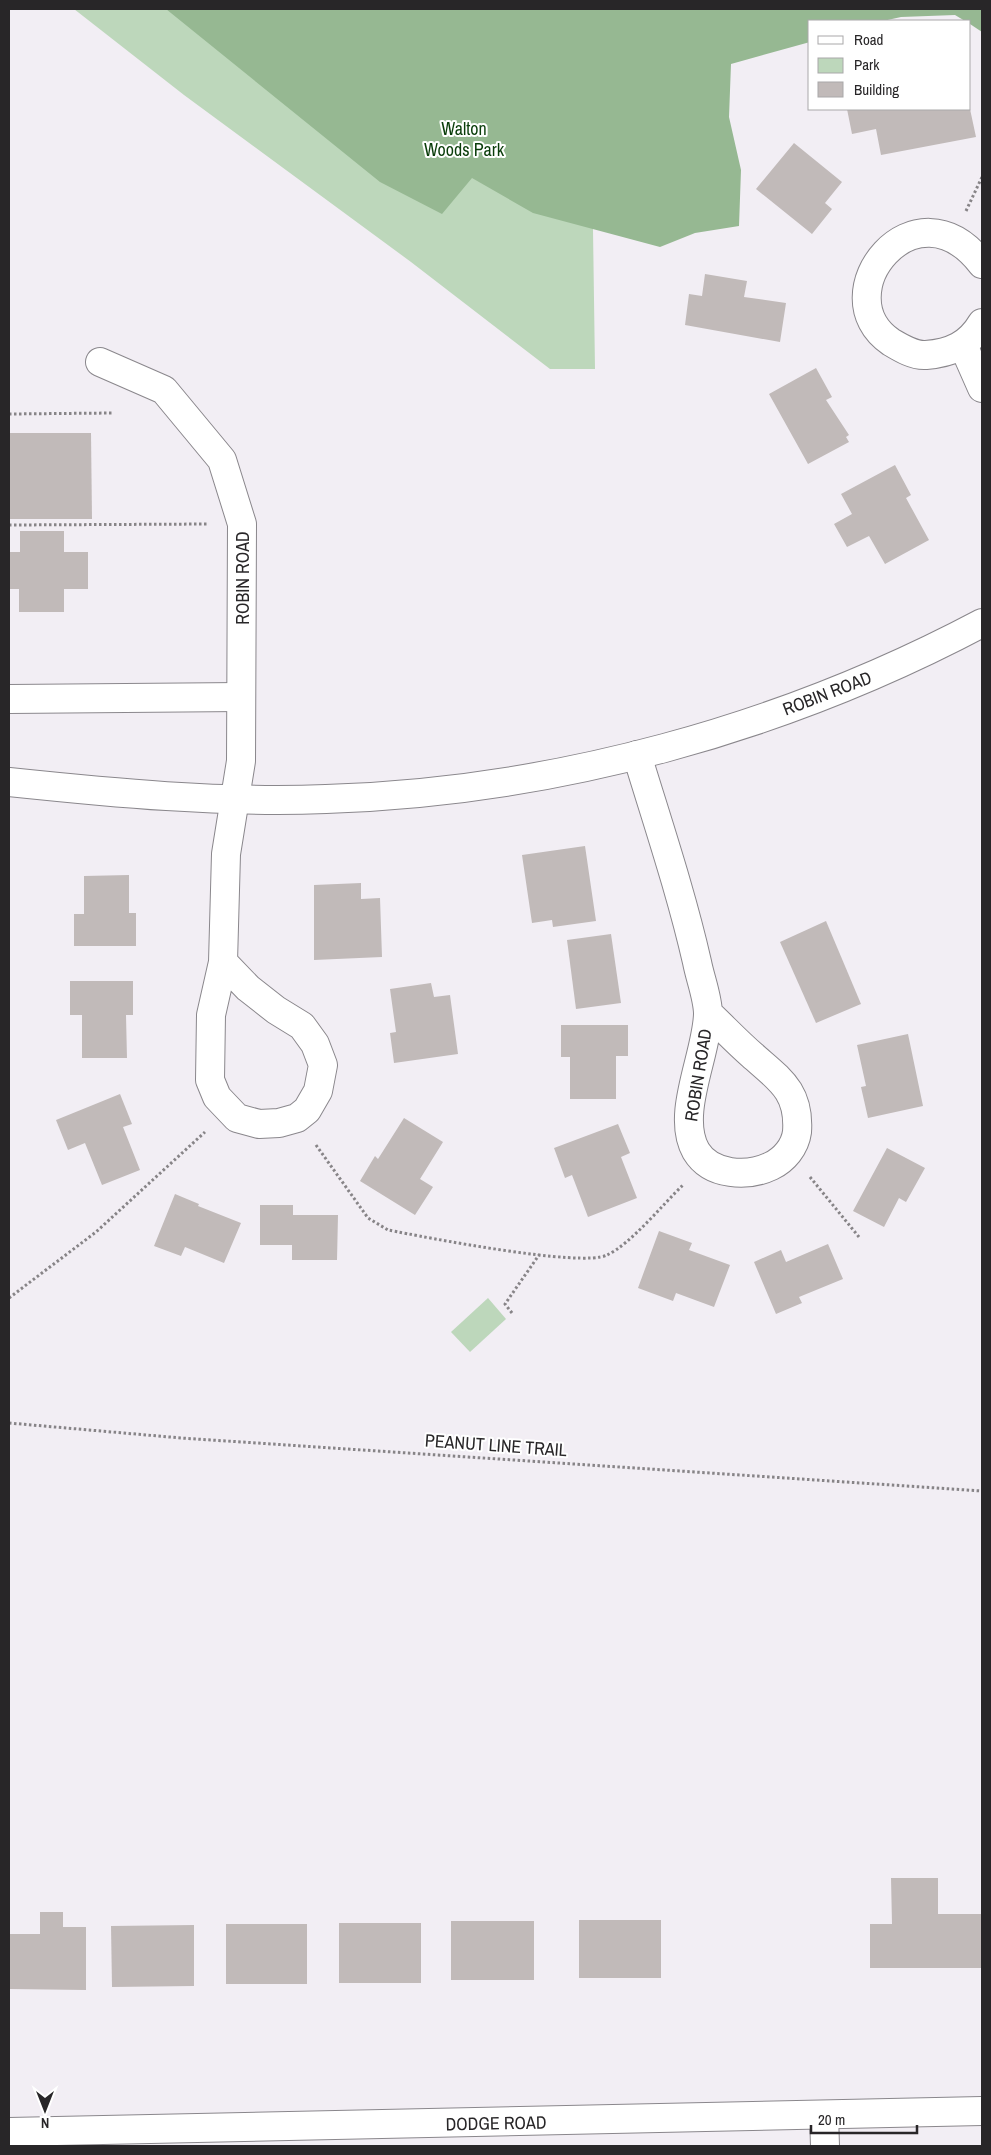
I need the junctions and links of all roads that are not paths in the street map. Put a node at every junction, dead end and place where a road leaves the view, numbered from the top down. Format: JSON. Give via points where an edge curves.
{"nodes":[{"id":1,"x":982,"y":264,"type":"edge"},
{"id":2,"x":982,"y":323,"type":"edge"},
{"id":3,"x":963,"y":345,"type":"junction"},
{"id":4,"x":100,"y":362,"type":"dead end"},
{"id":5,"x":982,"y":388,"type":"edge"},
{"id":6,"x":982,"y":623,"type":"edge"},
{"id":7,"x":241,"y":697,"type":"junction"},
{"id":8,"x":9,"y":699,"type":"edge"},
{"id":9,"x":637,"y":756,"type":"junction"},
{"id":10,"x":9,"y":782,"type":"edge"},
{"id":11,"x":234,"y":800,"type":"junction"},
{"id":12,"x":223,"y":962,"type":"junction"},
{"id":13,"x":708,"y":1013,"type":"junction"},
{"id":14,"x":982,"y":2111,"type":"edge"},
{"id":15,"x":824,"y":2115,"type":"junction"},
{"id":16,"x":479,"y":2135,"type":"edge"},
{"id":17,"x":346,"y":2136,"type":"edge"},
{"id":18,"x":26,"y":2137,"type":"edge"},
{"id":19,"x":825,"y":2146,"type":"edge"}],
"edges":[{"from":1,"to":3,"type":"street","via":[[971,249],[953,238],[932,233],[911,235],[892,244],[869,279],[867,300],[873,320],[885,338],[902,349],[922,355],[944,354]]},
{"from":2,"to":3,"type":"street"},
{"from":3,"to":5,"type":"street"},
{"from":4,"to":7,"type":"street","name":"ROBIN ROAD","via":[[164,390],[222,460],[242,524]]},
{"from":6,"to":9,"type":"street","name":"ROBIN ROAD","via":[[850,686],[782,712]]},
{"from":7,"to":8,"type":"street"},
{"from":7,"to":11,"type":"street","name":"ROBIN ROAD","via":[[240,761]]},
{"from":9,"to":11,"type":"street","name":"ROBIN ROAD","via":[[520,779],[383,796]]},
{"from":9,"to":13,"type":"street","name":"ROBIN ROAD","via":[[688,924]]},
{"from":10,"to":11,"type":"street","name":"ROBIN ROAD","via":[[138,795]]},
{"from":11,"to":12,"type":"street","name":"ROBIN ROAD","via":[[226,854]]},
{"from":12,"to":12,"type":"street","name":"ROBIN ROAD","via":[[262,999],[302,1026],[315,1044],[323,1066],[318,1091],[307,1110],[297,1118],[259,1124],[238,1118],[218,1097],[210,1080],[210,1015]]},
{"from":13,"to":13,"type":"street","name":"ROBIN ROAD","via":[[688,1133],[697,1153],[727,1173],[756,1173],[779,1162],[789,1151],[796,1140],[798,1116],[789,1091],[774,1073]]},
{"from":14,"to":15,"type":"street","name":"DODGE ROAD"},
{"from":15,"to":16,"type":"street","name":"DODGE ROAD"},
{"from":15,"to":19,"type":"street"},
{"from":16,"to":17,"type":"street","name":"DODGE ROAD"},
{"from":17,"to":18,"type":"street","name":"DODGE ROAD"}]}
